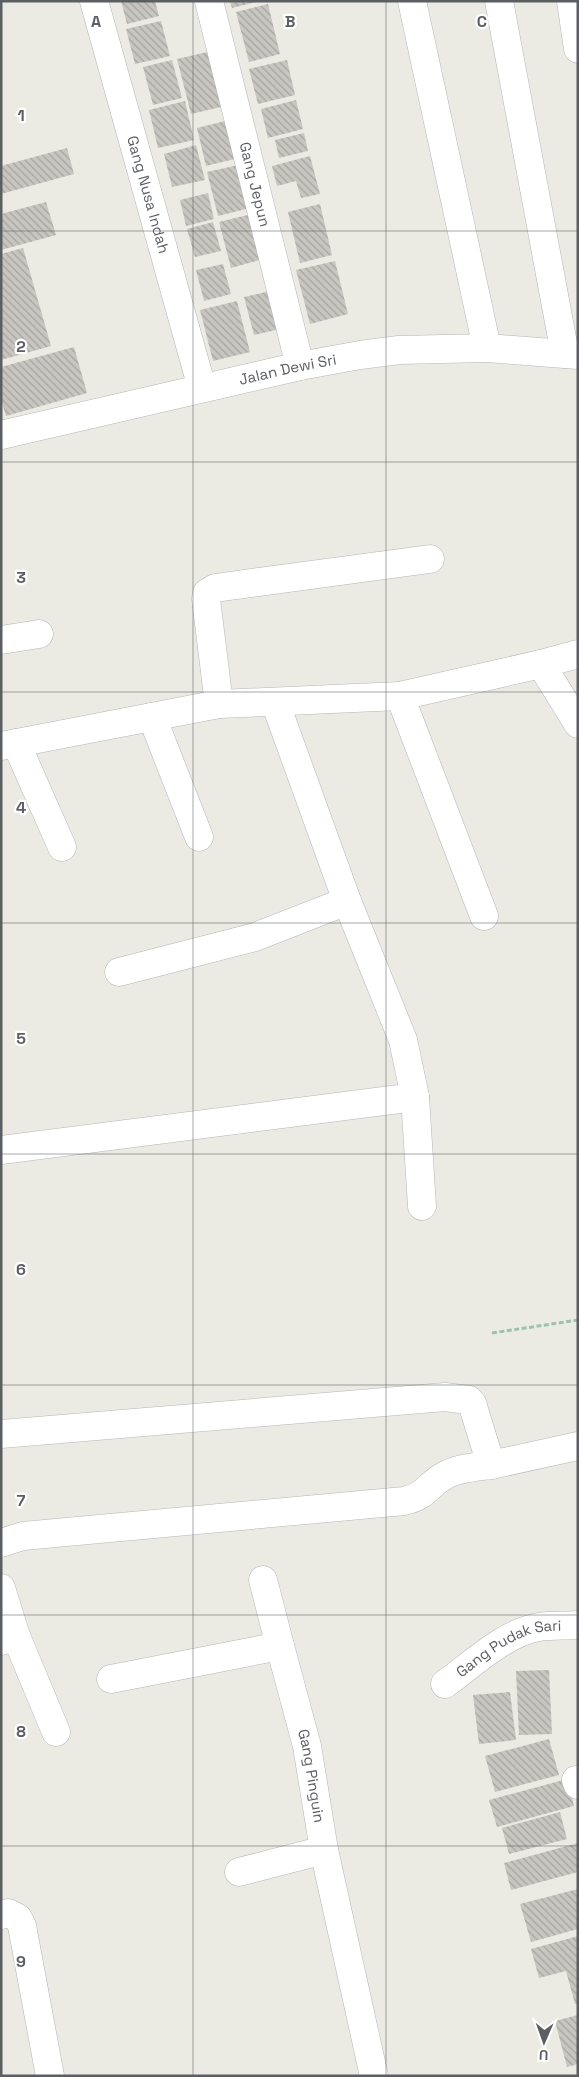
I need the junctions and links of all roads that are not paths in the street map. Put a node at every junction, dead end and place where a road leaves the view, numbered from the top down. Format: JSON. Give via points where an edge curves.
{"nodes":[{"id":1,"x":94,"y":1,"type":"edge"},
{"id":2,"x":208,"y":1,"type":"edge"},
{"id":3,"x":412,"y":1,"type":"edge"},
{"id":4,"x":499,"y":1,"type":"edge"},
{"id":5,"x":571,"y":1,"type":"edge"},
{"id":6,"x":578,"y":49,"type":"edge"},
{"id":7,"x":487,"y":348,"type":"junction"},
{"id":8,"x":571,"y":354,"type":"edge"},
{"id":9,"x":300,"y":366,"type":"junction"},
{"id":10,"x":202,"y":388,"type":"junction"},
{"id":11,"x":1,"y":435,"type":"edge"},
{"id":12,"x":430,"y":559,"type":"dead end"},
{"id":13,"x":39,"y":634,"type":"dead end"},
{"id":14,"x":1,"y":640,"type":"edge"},
{"id":15,"x":578,"y":654,"type":"edge"},
{"id":16,"x":541,"y":664,"type":"junction"},
{"id":17,"x":400,"y":696,"type":"junction"},
{"id":18,"x":275,"y":702,"type":"junction"},
{"id":19,"x":219,"y":704,"type":"junction"},
{"id":20,"x":152,"y":717,"type":"junction"},
{"id":21,"x":578,"y":724,"type":"edge"},
{"id":22,"x":8,"y":744,"type":"edge"},
{"id":23,"x":199,"y":837,"type":"dead end"},
{"id":24,"x":62,"y":847,"type":"dead end"},
{"id":25,"x":347,"y":902,"type":"junction"},
{"id":26,"x":484,"y":916,"type":"dead end"},
{"id":27,"x":119,"y":972,"type":"dead end"},
{"id":28,"x":415,"y":1097,"type":"junction"},
{"id":29,"x":1,"y":1150,"type":"edge"},
{"id":30,"x":422,"y":1206,"type":"dead end"},
{"id":31,"x":1,"y":1434,"type":"edge"},
{"id":32,"x":578,"y":1446,"type":"edge"},
{"id":33,"x":491,"y":1464,"type":"junction"},
{"id":34,"x":1,"y":1543,"type":"edge"},
{"id":35,"x":263,"y":1580,"type":"dead end"},
{"id":36,"x":1,"y":1588,"type":"edge"},
{"id":37,"x":578,"y":1625,"type":"edge"},
{"id":38,"x":9,"y":1638,"type":"edge"},
{"id":39,"x":280,"y":1646,"type":"junction"},
{"id":40,"x":111,"y":1679,"type":"dead end"},
{"id":41,"x":444,"y":1684,"type":"dead end"},
{"id":42,"x":56,"y":1732,"type":"dead end"},
{"id":43,"x":324,"y":1850,"type":"junction"},
{"id":44,"x":239,"y":1872,"type":"dead end"},
{"id":45,"x":7,"y":1915,"type":"edge"},
{"id":46,"x":50,"y":2076,"type":"edge"},
{"id":47,"x":374,"y":2076,"type":"edge"}],
"edges":[{"from":1,"to":10,"type":"street","name":"Gang Nusa Indah"},
{"from":2,"to":9,"type":"street","name":"Gang Jepun"},
{"from":3,"to":7,"type":"street"},
{"from":4,"to":8,"type":"street"},
{"from":5,"to":6,"type":"street"},
{"from":7,"to":8,"type":"street","name":"Jalan Dewi Sri"},
{"from":7,"to":9,"type":"street","name":"Jalan Dewi Sri","via":[[399,350]]},
{"from":9,"to":10,"type":"street","name":"Jalan Dewi Sri"},
{"from":10,"to":11,"type":"street","name":"Jalan Dewi Sri"},
{"from":12,"to":19,"type":"street","via":[[215,588],[207,593]]},
{"from":13,"to":14,"type":"street"},
{"from":15,"to":16,"type":"street"},
{"from":16,"to":17,"type":"street"},
{"from":16,"to":21,"type":"street"},
{"from":17,"to":18,"type":"street"},
{"from":17,"to":26,"type":"street"},
{"from":18,"to":19,"type":"street"},
{"from":18,"to":25,"type":"street"},
{"from":19,"to":20,"type":"street"},
{"from":20,"to":22,"type":"street"},
{"from":20,"to":23,"type":"street"},
{"from":22,"to":24,"type":"street"},
{"from":25,"to":27,"type":"street","via":[[255,937]]},
{"from":25,"to":28,"type":"street","via":[[403,1040]]},
{"from":28,"to":29,"type":"street"},
{"from":28,"to":30,"type":"street"},
{"from":31,"to":33,"type":"street","via":[[455,1397],[472,1403]]},
{"from":32,"to":33,"type":"street"},
{"from":33,"to":34,"type":"street","via":[[445,1475],[424,1494],[404,1501],[23,1536]]},
{"from":35,"to":39,"type":"street","name":"Gang Pinguin"},
{"from":36,"to":38,"type":"street"},
{"from":37,"to":41,"type":"street","name":"Gang Pudak Sari","via":[[539,1627],[522,1632]]},
{"from":38,"to":42,"type":"street"},
{"from":39,"to":40,"type":"street"},
{"from":39,"to":43,"type":"street","name":"Gang Pinguin","via":[[307,1746]]},
{"from":43,"to":44,"type":"street"},
{"from":43,"to":47,"type":"street","name":"Gang Pinguin"},
{"from":45,"to":46,"type":"street","via":[[18,1918],[22,1926]]}]}
